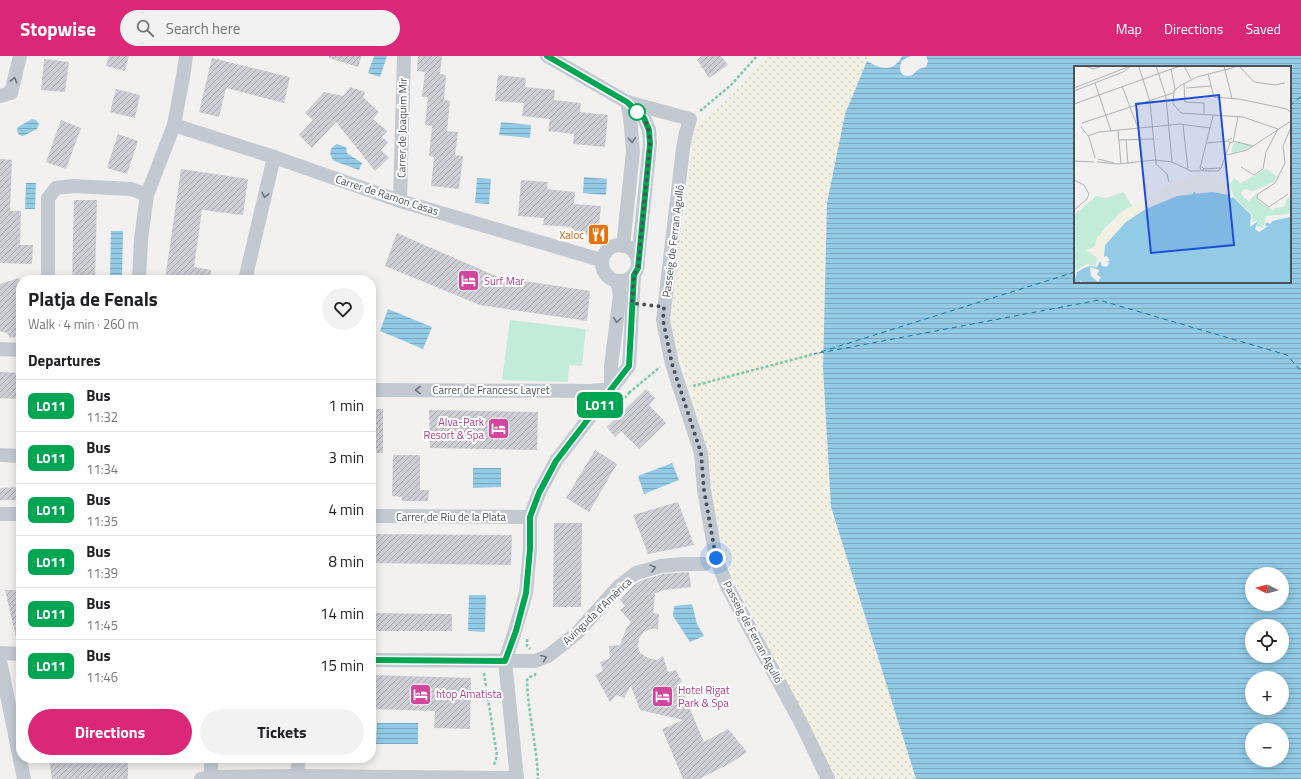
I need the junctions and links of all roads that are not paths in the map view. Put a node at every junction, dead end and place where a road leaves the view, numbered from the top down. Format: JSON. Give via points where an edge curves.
{"nodes":[{"id":1,"x":20,"y":56,"type":"edge"},
{"id":2,"x":186,"y":56,"type":"edge"},
{"id":3,"x":404,"y":56,"type":"edge"},
{"id":4,"x":547,"y":56,"type":"edge"},
{"id":5,"x":0,"y":96,"type":"edge"},
{"id":6,"x":627,"y":102,"type":"junction"},
{"id":7,"x":174,"y":124,"type":"junction"},
{"id":8,"x":274,"y":157,"type":"junction"},
{"id":9,"x":148,"y":195,"type":"junction"},
{"id":10,"x":400,"y":201,"type":"junction"},
{"id":11,"x":623,"y":246,"type":"junction"},
{"id":12,"x":638,"y":259,"type":"junction"},
{"id":13,"x":602,"y":260,"type":"junction"},
{"id":14,"x":48,"y":275,"type":"edge"},
{"id":15,"x":138,"y":275,"type":"edge"},
{"id":16,"x":246,"y":275,"type":"edge"},
{"id":17,"x":634,"y":275,"type":"junction"},
{"id":18,"x":617,"y":281,"type":"junction"},
{"id":19,"x":0,"y":349,"type":"edge"},
{"id":20,"x":16,"y":350,"type":"edge"},
{"id":21,"x":614,"y":385,"type":"junction"},
{"id":22,"x":376,"y":390,"type":"edge"},
{"id":23,"x":0,"y":455,"type":"edge"},
{"id":24,"x":16,"y":456,"type":"edge"},
{"id":25,"x":0,"y":514,"type":"edge"},
{"id":26,"x":16,"y":514,"type":"edge"},
{"id":27,"x":376,"y":516,"type":"edge"},
{"id":28,"x":530,"y":517,"type":"junction"},
{"id":29,"x":705,"y":564,"type":"dead end"},
{"id":30,"x":0,"y":653,"type":"edge"},
{"id":31,"x":16,"y":654,"type":"edge"},
{"id":32,"x":0,"y":660,"type":"edge"},
{"id":33,"x":376,"y":660,"type":"edge"},
{"id":34,"x":505,"y":661,"type":"junction"},
{"id":35,"x":16,"y":739,"type":"edge"},
{"id":36,"x":21,"y":763,"type":"edge"},
{"id":37,"x":210,"y":763,"type":"edge"},
{"id":38,"x":298,"y":763,"type":"edge"},
{"id":39,"x":296,"y":777,"type":"edge"},
{"id":40,"x":208,"y":778,"type":"edge"},
{"id":41,"x":517,"y":778,"type":"edge"},
{"id":42,"x":24,"y":779,"type":"edge"},
{"id":43,"x":828,"y":779,"type":"edge"}],
"edges":[{"from":5,"to":1,"type":"street","one_way":true,"via":[[11,93]]},
{"from":2,"to":7,"type":"street"},
{"from":3,"to":10,"type":"street","name":"Carrer de Joaquim Mir"},
{"from":4,"to":6,"type":"street"},
{"from":6,"to":11,"type":"street","one_way":true,"via":[[633,152]]},
{"from":6,"to":12,"type":"street","via":[[644,118],[649,130],[650,144]]},
{"from":6,"to":43,"type":"street","name":"Passeig de Ferran Agulló","via":[[690,119],[683,148],[663,320],[670,358],[701,453],[704,490],[716,558],[727,586],[801,723]]},
{"from":7,"to":8,"type":"street","name":"Carrer de Ramon Casas"},
{"from":7,"to":9,"type":"street"},
{"from":8,"to":10,"type":"street","name":"Carrer de Ramon Casas"},
{"from":8,"to":16,"type":"street","one_way":true},
{"from":9,"to":14,"type":"street","via":[[131,189],[73,186],[56,188],[48,198]]},
{"from":9,"to":15,"type":"street"},
{"from":10,"to":13,"type":"street","name":"Carrer de Ramon Casas"},
{"from":11,"to":12,"type":"street","via":[[634,252]]},
{"from":11,"to":13,"type":"street","via":[[610,248],[604,253]]},
{"from":12,"to":17,"type":"street","via":[[638,268]]},
{"from":13,"to":18,"type":"street","via":[[602,269],[606,276]]},
{"from":17,"to":18,"type":"street","via":[[628,280]]},
{"from":17,"to":21,"type":"street","via":[[629,366]]},
{"from":18,"to":21,"type":"street","one_way":true,"via":[[620,295],[611,366]]},
{"from":19,"to":20,"type":"street"},
{"from":21,"to":22,"type":"street","name":"Carrer de Francesc Layret","one_way":true,"via":[[591,391]]},
{"from":21,"to":28,"type":"street","via":[[556,461]]},
{"from":23,"to":24,"type":"street"},
{"from":25,"to":26,"type":"street"},
{"from":27,"to":28,"type":"street","name":"Carrer de Riu de la Plata"},
{"from":28,"to":34,"type":"street","via":[[526,593]]},
{"from":34,"to":29,"type":"street","name":"Avinguda d'Amèrica","one_way":true,"via":[[548,656],[576,633],[619,586],[636,573],[661,566]]},
{"from":30,"to":31,"type":"street"},
{"from":32,"to":35,"type":"street"},
{"from":33,"to":34,"type":"street","name":"Avinguda d'Amèrica"},
{"from":34,"to":41,"type":"street"},
{"from":36,"to":42,"type":"street"},
{"from":37,"to":40,"type":"street"},
{"from":38,"to":39,"type":"street"},
{"from":39,"to":40,"type":"street"},
{"from":39,"to":41,"type":"street"}]}
